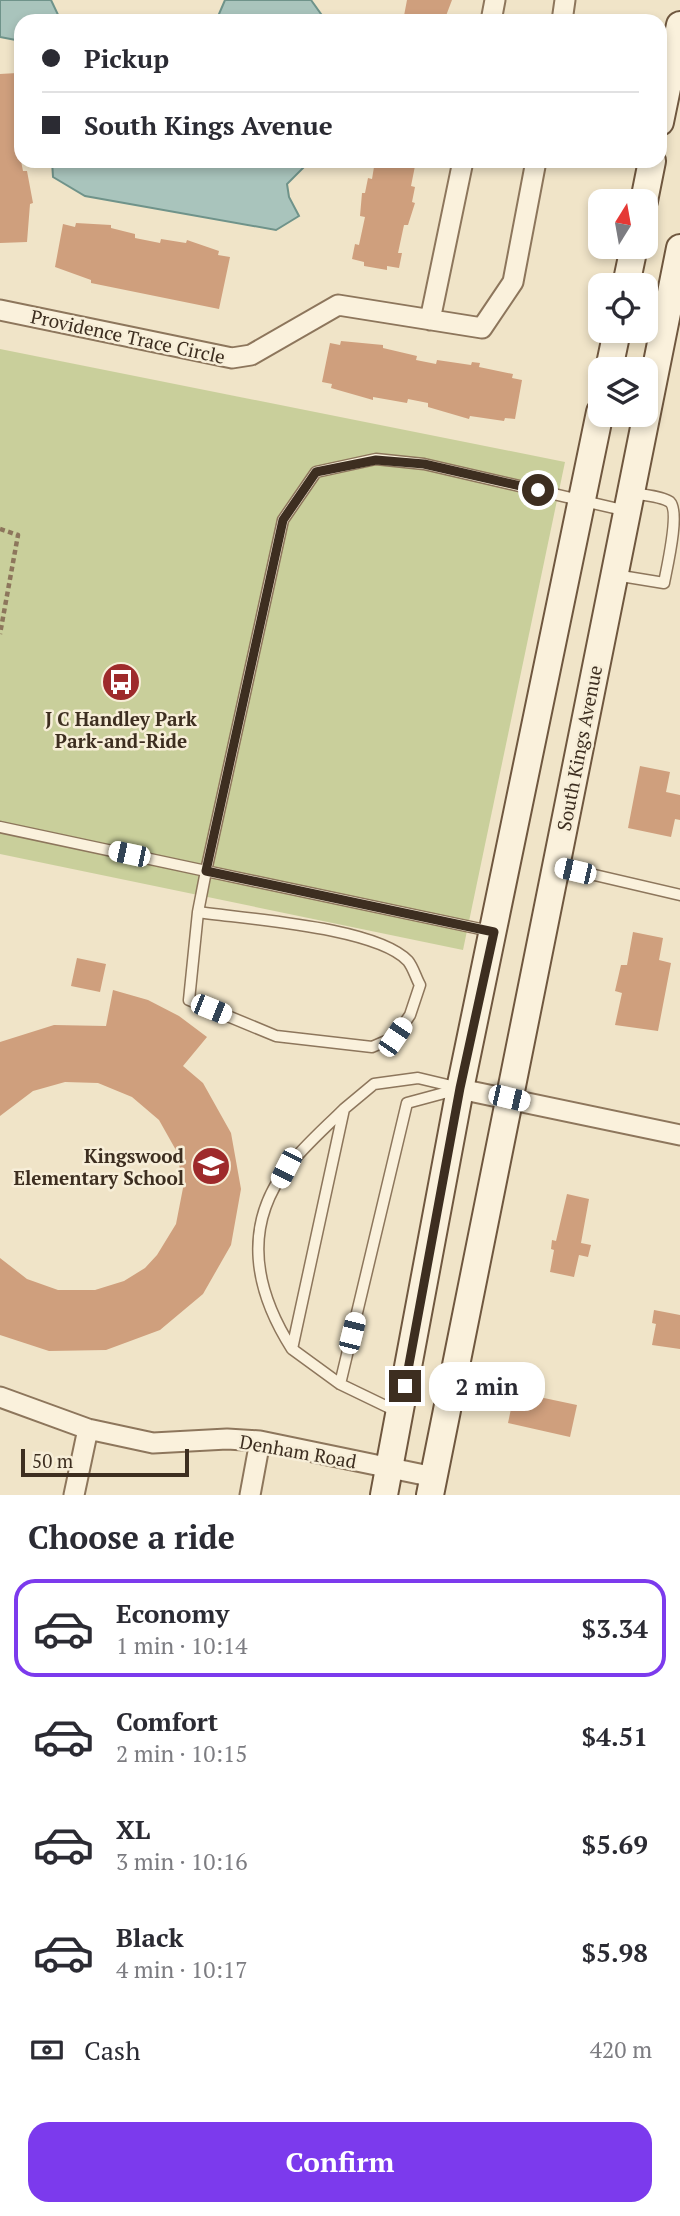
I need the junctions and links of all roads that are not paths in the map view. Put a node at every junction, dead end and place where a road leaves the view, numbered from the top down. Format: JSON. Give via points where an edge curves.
{"nodes":[{"id":1,"x":680,"y":25,"type":"edge"},
{"id":2,"x":667,"y":88,"type":"edge"},
{"id":3,"x":462,"y":168,"type":"edge"},
{"id":4,"x":535,"y":168,"type":"edge"},
{"id":5,"x":651,"y":168,"type":"edge"},
{"id":6,"x":646,"y":189,"type":"edge"},
{"id":7,"x":680,"y":248,"type":"edge"},
{"id":8,"x":0,"y":310,"type":"edge"},
{"id":9,"x":430,"y":320,"type":"junction"},
{"id":10,"x":597,"y":427,"type":"edge"},
{"id":11,"x":582,"y":501,"type":"junction"},
{"id":12,"x":629,"y":502,"type":"junction"},
{"id":13,"x":614,"y":575,"type":"junction"},
{"id":14,"x":0,"y":827,"type":"edge"},
{"id":15,"x":556,"y":866,"type":"junction"},
{"id":16,"x":206,"y":871,"type":"junction"},
{"id":17,"x":680,"y":895,"type":"edge"},
{"id":18,"x":198,"y":912,"type":"junction"},
{"id":19,"x":494,"y":932,"type":"junction"},
{"id":20,"x":460,"y":1088,"type":"junction"},
{"id":21,"x":509,"y":1098,"type":"junction"},
{"id":22,"x":344,"y":1109,"type":"junction"},
{"id":23,"x":680,"y":1135,"type":"edge"},
{"id":24,"x":292,"y":1349,"type":"junction"},
{"id":25,"x":340,"y":1384,"type":"junction"},
{"id":26,"x":0,"y":1397,"type":"edge"},
{"id":27,"x":400,"y":1413,"type":"junction"},
{"id":28,"x":88,"y":1429,"type":"junction"},
{"id":29,"x":260,"y":1441,"type":"junction"},
{"id":30,"x":390,"y":1467,"type":"junction"},
{"id":31,"x":432,"y":1486,"type":"edge"},
{"id":32,"x":74,"y":1495,"type":"edge"},
{"id":33,"x":250,"y":1495,"type":"edge"},
{"id":34,"x":384,"y":1495,"type":"edge"}],
"edges":[{"from":1,"to":2,"type":"main road"},
{"from":3,"to":9,"type":"street"},
{"from":4,"to":9,"type":"street","name":"Providence Trace Circle","via":[[513,282],[482,328]]},
{"from":5,"to":6,"type":"main road"},
{"from":7,"to":12,"type":"main road","name":"South Kings Avenue"},
{"from":8,"to":9,"type":"street","name":"Providence Trace Circle","via":[[232,358],[251,355],[338,305]]},
{"from":10,"to":11,"type":"main road"},
{"from":11,"to":12,"type":"lane"},
{"from":11,"to":16,"type":"lane","via":[[424,464],[376,460],[316,472],[283,520]]},
{"from":11,"to":19,"type":"main road"},
{"from":12,"to":13,"type":"main road","name":"South Kings Avenue"},
{"from":12,"to":13,"type":"lane","via":[[668,500],[674,506],[676,525],[664,583]]},
{"from":13,"to":15,"type":"main road","name":"South Kings Avenue"},
{"from":14,"to":16,"type":"lane"},
{"from":15,"to":17,"type":"lane"},
{"from":15,"to":21,"type":"main road","name":"South Kings Avenue"},
{"from":16,"to":18,"type":"lane"},
{"from":16,"to":19,"type":"lane"},
{"from":18,"to":18,"type":"lane","via":[[190,1000],[276,1036],[372,1047],[395,1037],[410,1015],[420,985],[408,961],[383,944],[337,932]]},
{"from":19,"to":20,"type":"main road"},
{"from":20,"to":21,"type":"street"},
{"from":20,"to":22,"type":"lane","via":[[418,1078],[374,1084]]},
{"from":20,"to":25,"type":"lane","via":[[407,1103]]},
{"from":20,"to":27,"type":"main road"},
{"from":21,"to":23,"type":"street"},
{"from":21,"to":31,"type":"main road","name":"South Kings Avenue"},
{"from":22,"to":24,"type":"lane"},
{"from":22,"to":24,"type":"lane","via":[[286,1168],[263,1214],[257,1266],[275,1322]]},
{"from":24,"to":25,"type":"lane"},
{"from":25,"to":27,"type":"lane"},
{"from":26,"to":28,"type":"street","name":"Denham Road"},
{"from":27,"to":30,"type":"main road"},
{"from":28,"to":29,"type":"street","name":"Denham Road","via":[[153,1443]]},
{"from":28,"to":32,"type":"street"},
{"from":29,"to":30,"type":"street","name":"Denham Road"},
{"from":29,"to":33,"type":"street"},
{"from":30,"to":31,"type":"street","name":"Denham Road"},
{"from":30,"to":34,"type":"main road"}]}
